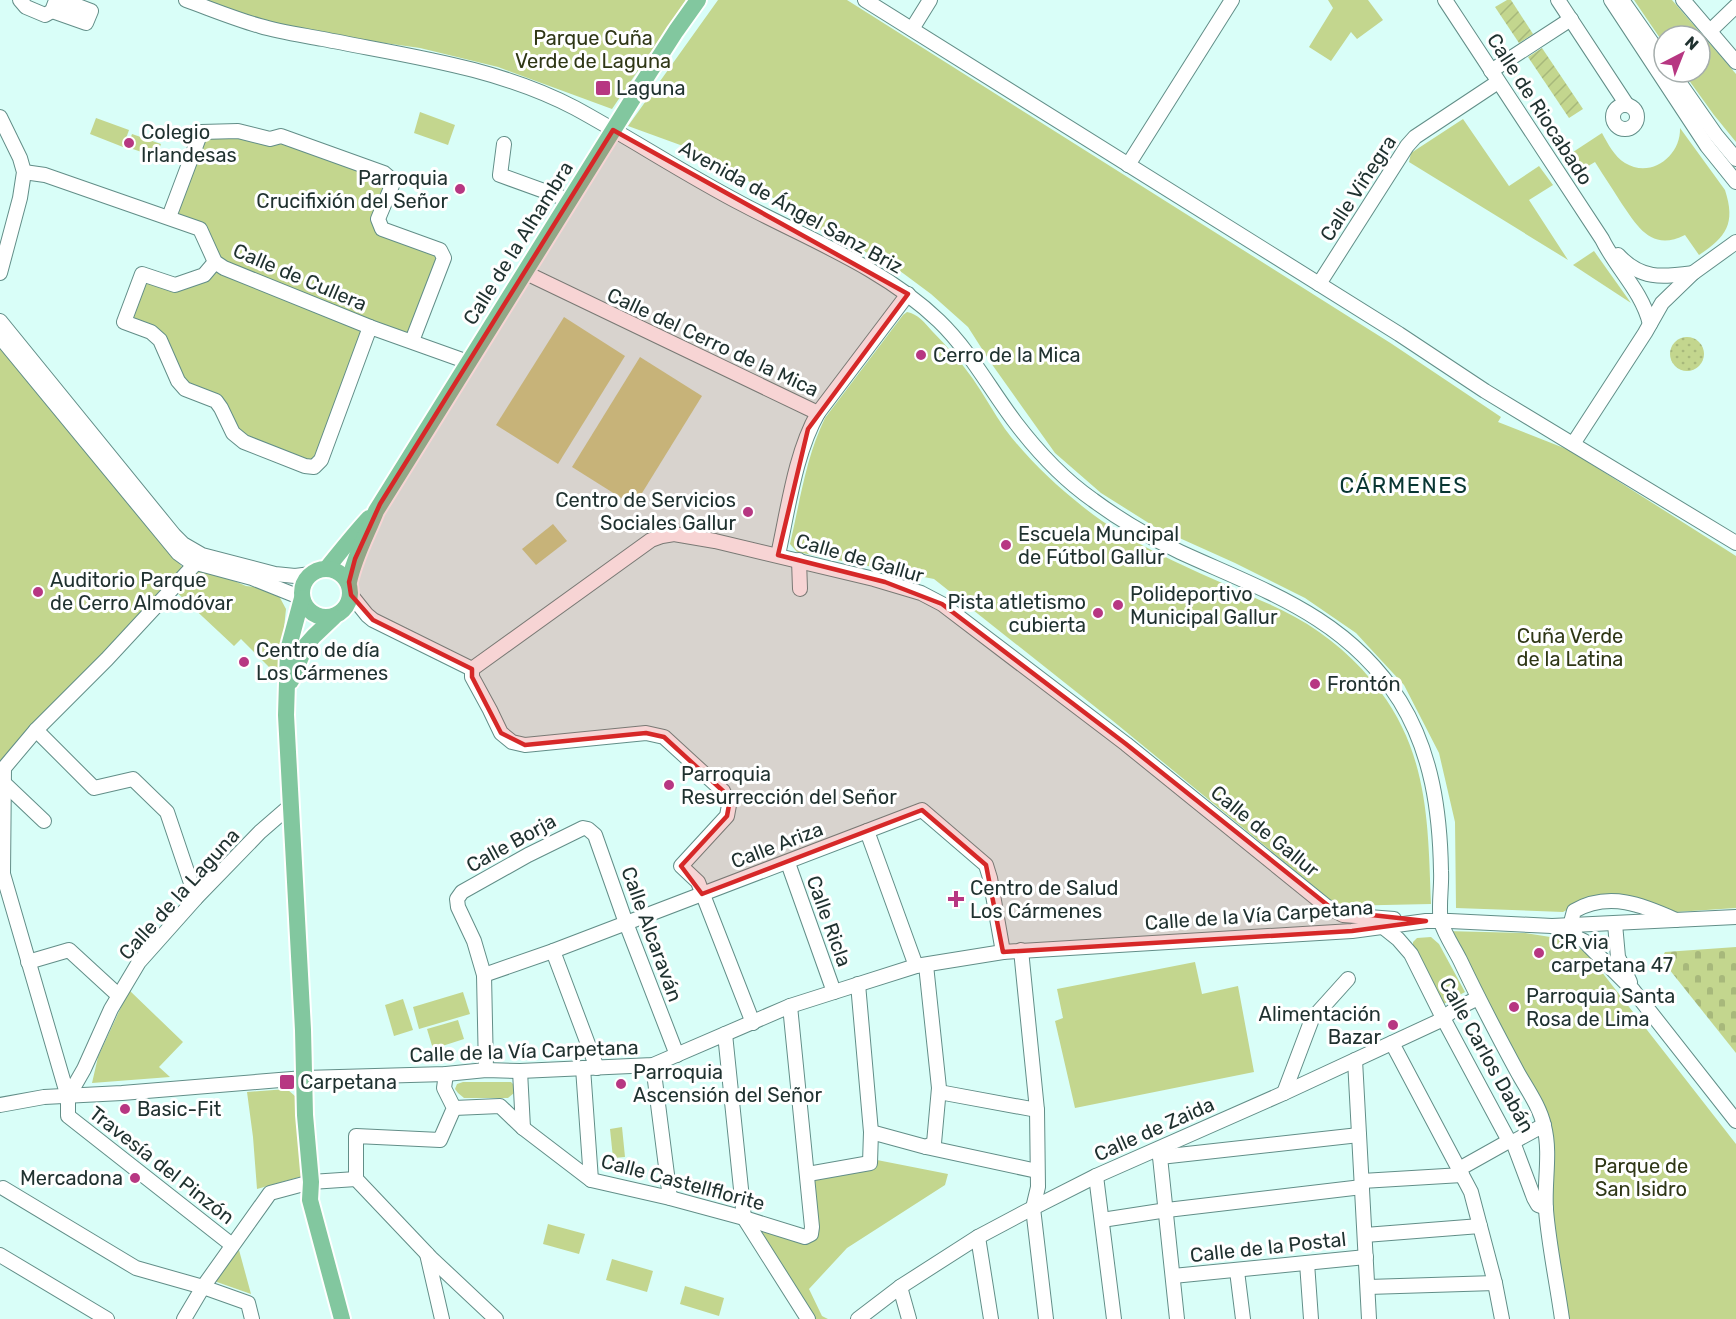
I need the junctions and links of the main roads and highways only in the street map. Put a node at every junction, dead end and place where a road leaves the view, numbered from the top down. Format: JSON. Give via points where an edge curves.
{"nodes":[{"id":1,"x":698,"y":0,"type":"edge"},
{"id":2,"x":376,"y":511,"type":"junction"},
{"id":3,"x":327,"y":568,"type":"junction"},
{"id":4,"x":350,"y":589,"type":"junction"},
{"id":5,"x":302,"y":598,"type":"junction"},
{"id":6,"x":334,"y":617,"type":"junction"},
{"id":7,"x":287,"y":693,"type":"junction"},
{"id":8,"x":311,"y":1182,"type":"junction"},
{"id":9,"x":342,"y":1319,"type":"edge"},
{"id":10,"x":352,"y":1319,"type":"edge"}],
"edges":[{"from":1,"to":2,"type":"main road","name":"Calle de la Alhambra"},
{"from":2,"to":3,"type":"main road","name":"Calle de la Alhambra"},
{"from":2,"to":4,"type":"main road","name":"Calle de la Alhambra","via":[[355,559]]},
{"from":3,"to":4,"type":"main road","via":[[340,572]]},
{"from":3,"to":5,"type":"main road","via":[[305,581]]},
{"from":4,"to":6,"type":"main road","via":[[344,611]]},
{"from":5,"to":6,"type":"main road","via":[[314,615]]},
{"from":5,"to":7,"type":"main road","via":[[288,651]]},
{"from":6,"to":7,"type":"main road","via":[[306,645]]},
{"from":7,"to":8,"type":"main road"},
{"from":8,"to":9,"type":"main road","via":[[310,1200]]},
{"from":8,"to":10,"type":"main road","via":[[320,1197]]}]}
